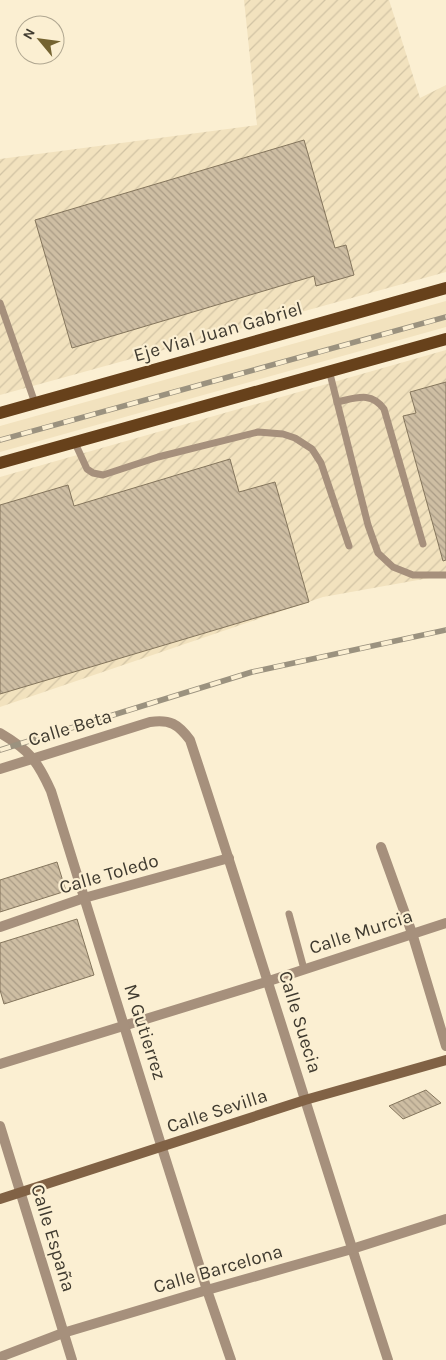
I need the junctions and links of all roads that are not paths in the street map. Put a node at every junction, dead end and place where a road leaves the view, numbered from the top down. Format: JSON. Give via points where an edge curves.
{"nodes":[{"id":1,"x":446,"y":288,"type":"edge"},
{"id":2,"x":0,"y":303,"type":"edge"},
{"id":3,"x":446,"y":339,"type":"edge"},
{"id":4,"x":329,"y":370,"type":"junction"},
{"id":5,"x":337,"y":402,"type":"junction"},
{"id":6,"x":35,"y":403,"type":"junction"},
{"id":7,"x":0,"y":413,"type":"edge"},
{"id":8,"x":76,"y":443,"type":"junction"},
{"id":9,"x":0,"y":463,"type":"edge"},
{"id":10,"x":423,"y":544,"type":"dead end"},
{"id":11,"x":349,"y":546,"type":"dead end"},
{"id":12,"x":446,"y":575,"type":"edge"},
{"id":13,"x":150,"y":722,"type":"joint"},
{"id":14,"x":0,"y":733,"type":"edge"},
{"id":15,"x":34,"y":758,"type":"junction"},
{"id":16,"x":0,"y":769,"type":"edge"},
{"id":17,"x":382,"y":847,"type":"dead end"},
{"id":18,"x":229,"y":858,"type":"junction"},
{"id":19,"x":84,"y":898,"type":"junction"},
{"id":20,"x":289,"y":914,"type":"dead end"},
{"id":21,"x":446,"y":923,"type":"edge"},
{"id":22,"x":0,"y":927,"type":"edge"},
{"id":23,"x":412,"y":933,"type":"junction"},
{"id":24,"x":304,"y":968,"type":"junction"},
{"id":25,"x":269,"y":981,"type":"junction"},
{"id":26,"x":123,"y":1025,"type":"junction"},
{"id":27,"x":446,"y":1046,"type":"edge"},
{"id":28,"x":446,"y":1060,"type":"edge"},
{"id":29,"x":0,"y":1064,"type":"edge"},
{"id":30,"x":306,"y":1100,"type":"junction"},
{"id":31,"x":0,"y":1126,"type":"edge"},
{"id":32,"x":162,"y":1148,"type":"junction"},
{"id":33,"x":21,"y":1192,"type":"junction"},
{"id":34,"x":0,"y":1199,"type":"edge"},
{"id":35,"x":446,"y":1219,"type":"edge"},
{"id":36,"x":352,"y":1249,"type":"junction"},
{"id":37,"x":207,"y":1290,"type":"junction"},
{"id":38,"x":63,"y":1333,"type":"junction"},
{"id":39,"x":0,"y":1357,"type":"edge"},
{"id":40,"x":72,"y":1360,"type":"edge"},
{"id":41,"x":230,"y":1360,"type":"edge"},
{"id":42,"x":388,"y":1360,"type":"edge"}],
"edges":[{"from":1,"to":6,"type":"main road","name":"Eje Vial Juan Gabriel"},
{"from":2,"to":6,"type":"lane"},
{"from":3,"to":4,"type":"main road"},
{"from":4,"to":5,"type":"lane"},
{"from":4,"to":8,"type":"main road"},
{"from":5,"to":10,"type":"lane","via":[[364,397],[379,402],[384,409]]},
{"from":5,"to":12,"type":"lane","via":[[378,553],[393,567],[413,575]]},
{"from":6,"to":7,"type":"main road","name":"Eje Vial Juan Gabriel"},
{"from":8,"to":9,"type":"main road"},
{"from":8,"to":11,"type":"lane","via":[[87,469],[103,474],[258,432],[295,438],[312,449],[321,464]]},
{"from":13,"to":15,"type":"street","name":"Calle Beta"},
{"from":13,"to":18,"type":"street","name":"Calle Suecia","via":[[163,720],[171,723],[190,740]]},
{"from":14,"to":15,"type":"street","name":"M Gutierrez"},
{"from":15,"to":16,"type":"street","name":"Calle Beta"},
{"from":15,"to":19,"type":"street","name":"M Gutierrez","via":[[51,791]]},
{"from":17,"to":23,"type":"street"},
{"from":18,"to":19,"type":"street","name":"Calle Toledo"},
{"from":18,"to":25,"type":"street","name":"Calle Suecia"},
{"from":19,"to":22,"type":"street","name":"Calle Toledo"},
{"from":19,"to":26,"type":"street","name":"M Gutierrez"},
{"from":20,"to":24,"type":"lane"},
{"from":21,"to":23,"type":"street","name":"Calle Murcia"},
{"from":23,"to":24,"type":"street","name":"Calle Murcia"},
{"from":23,"to":27,"type":"street"},
{"from":24,"to":25,"type":"street","name":"Calle Murcia"},
{"from":25,"to":26,"type":"street","name":"Calle Murcia"},
{"from":25,"to":30,"type":"street","name":"Calle Suecia"},
{"from":26,"to":29,"type":"street","name":"Calle Murcia"},
{"from":26,"to":32,"type":"street","name":"M Gutierrez"},
{"from":28,"to":30,"type":"main road","name":"Calle Sevilla"},
{"from":30,"to":32,"type":"main road","name":"Calle Sevilla"},
{"from":30,"to":36,"type":"street","name":"Calle Suecia"},
{"from":31,"to":33,"type":"street","name":"Calle España"},
{"from":32,"to":33,"type":"main road","name":"Calle Sevilla"},
{"from":32,"to":37,"type":"street","name":"M Gutierrez"},
{"from":33,"to":34,"type":"main road","name":"Calle Sevilla"},
{"from":33,"to":38,"type":"street","name":"Calle España"},
{"from":35,"to":36,"type":"street","name":"Calle Barcelona"},
{"from":36,"to":37,"type":"street","name":"Calle Barcelona"},
{"from":36,"to":42,"type":"street","name":"Calle Suecia"},
{"from":37,"to":38,"type":"street","name":"Calle Barcelona"},
{"from":37,"to":41,"type":"street","name":"M Gutierrez"},
{"from":38,"to":39,"type":"street","name":"Calle Barcelona"},
{"from":38,"to":40,"type":"street","name":"Calle España"}]}
